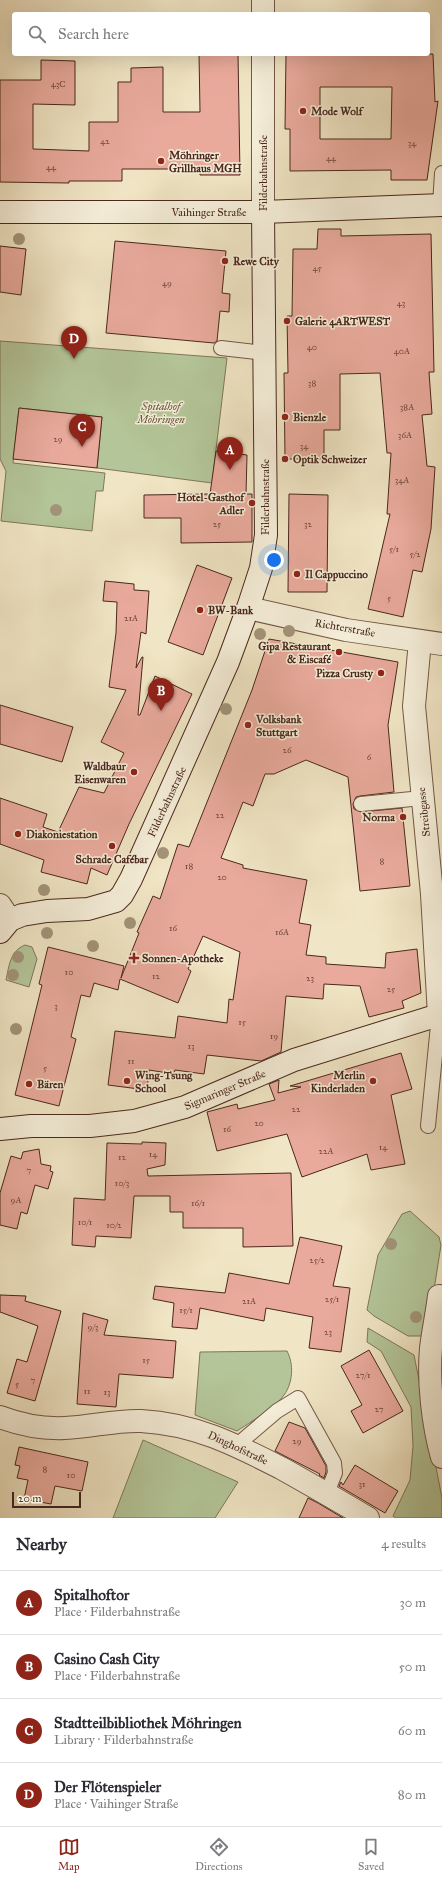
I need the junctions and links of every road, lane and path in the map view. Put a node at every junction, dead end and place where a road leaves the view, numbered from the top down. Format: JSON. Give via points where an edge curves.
{"nodes":[{"id":1,"x":263,"y":0,"type":"edge"},
{"id":2,"x":263,"y":12,"type":"edge"},
{"id":3,"x":263,"y":56,"type":"edge"},
{"id":4,"x":442,"y":173,"type":"edge"},
{"id":5,"x":441,"y":205,"type":"edge"},
{"id":6,"x":0,"y":212,"type":"edge"},
{"id":7,"x":263,"y":212,"type":"junction"},
{"id":8,"x":221,"y":348,"type":"dead end"},
{"id":9,"x":264,"y":353,"type":"junction"},
{"id":10,"x":248,"y":608,"type":"junction"},
{"id":11,"x":420,"y":641,"type":"junction"},
{"id":12,"x":442,"y":644,"type":"edge"},
{"id":13,"x":422,"y":798,"type":"junction"},
{"id":14,"x":361,"y":804,"type":"dead end"},
{"id":15,"x":3,"y":919,"type":"edge"},
{"id":16,"x":441,"y":1015,"type":"edge"},
{"id":17,"x":428,"y":1126,"type":"dead end"},
{"id":18,"x":0,"y":1129,"type":"edge"},
{"id":19,"x":440,"y":1296,"type":"dead end"},
{"id":20,"x":0,"y":1417,"type":"edge"},
{"id":21,"x":237,"y":1445,"type":"junction"},
{"id":22,"x":442,"y":1458,"type":"edge"},
{"id":23,"x":327,"y":1493,"type":"junction"},
{"id":24,"x":368,"y":1518,"type":"edge"}],
"edges":[{"from":1,"to":2,"type":"main road"},
{"from":3,"to":7,"type":"main road","name":"Filderbahnstraße"},
{"from":4,"to":5,"type":"lane"},
{"from":5,"to":7,"type":"main road","name":"Vaihinger Straße"},
{"from":6,"to":7,"type":"main road","name":"Vaihinger Straße"},
{"from":7,"to":9,"type":"main road","name":"Filderbahnstraße"},
{"from":8,"to":9,"type":"lane"},
{"from":9,"to":10,"type":"main road","name":"Filderbahnstraße","via":[[266,535],[261,568]]},
{"from":10,"to":11,"type":"main road","name":"Richterstraße","via":[[346,630]]},
{"from":10,"to":15,"type":"main road","name":"Filderbahnstraße","via":[[207,712],[132,879],[122,895],[116,900],[88,909],[47,911]]},
{"from":11,"to":12,"type":"main road","name":"Richterstraße"},
{"from":11,"to":13,"type":"main road","name":"Streibgasse","via":[[414,706]]},
{"from":13,"to":14,"type":"lane"},
{"from":13,"to":16,"type":"main road","name":"Streibgasse"},
{"from":16,"to":17,"type":"lane","name":"Streibgasse"},
{"from":16,"to":18,"type":"main road","name":"Sigmaringer Straße","via":[[294,1060],[185,1107],[134,1121],[90,1126]]},
{"from":19,"to":22,"type":"main road","via":[[431,1364],[437,1440]]},
{"from":20,"to":21,"type":"main road","name":"Dinghofstraße","via":[[41,1428],[139,1421],[168,1423],[200,1430]]},
{"from":21,"to":23,"type":"main road","name":"Dinghofstraße"},
{"from":21,"to":23,"type":"lane","via":[[277,1411],[298,1398],[334,1463],[335,1473]]},
{"from":23,"to":24,"type":"main road","name":"Dinghofstraße"}]}
